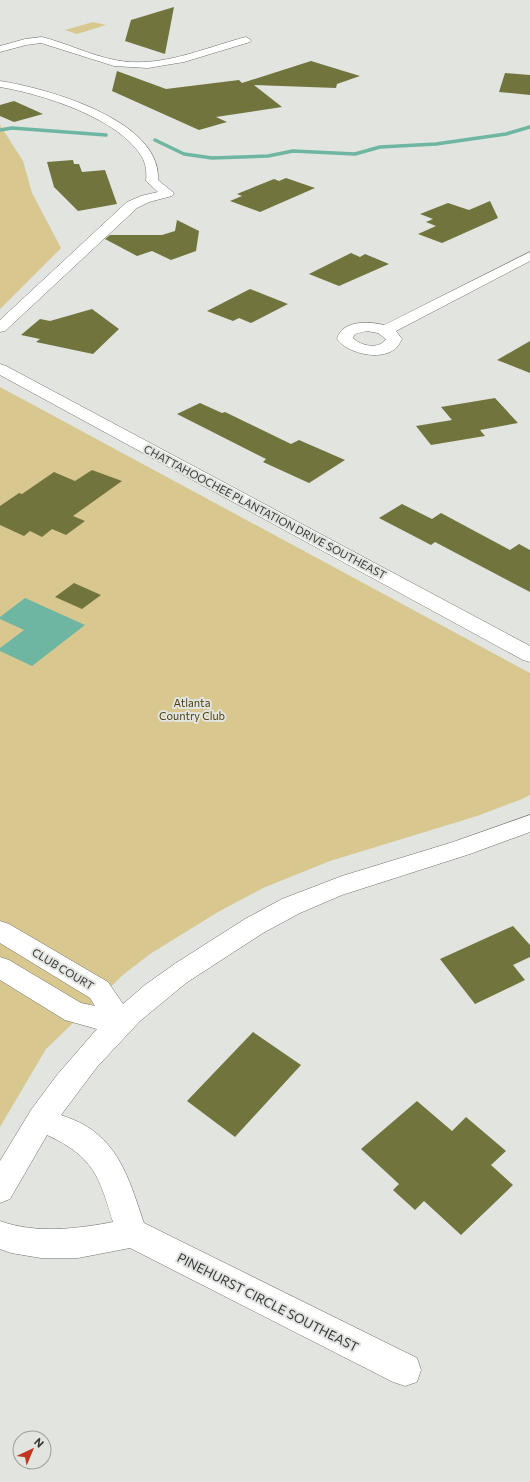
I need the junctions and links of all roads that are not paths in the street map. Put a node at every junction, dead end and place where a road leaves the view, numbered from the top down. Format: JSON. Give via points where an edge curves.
{"nodes":[{"id":1,"x":246,"y":40,"type":"dead end"},
{"id":2,"x":0,"y":49,"type":"edge"},
{"id":3,"x":0,"y":84,"type":"edge"},
{"id":4,"x":530,"y":256,"type":"edge"},
{"id":5,"x":0,"y":328,"type":"edge"},
{"id":6,"x":386,"y":330,"type":"dead end"},
{"id":7,"x":0,"y":370,"type":"edge"},
{"id":8,"x":530,"y":655,"type":"edge"},
{"id":9,"x":530,"y":823,"type":"edge"},
{"id":10,"x":0,"y":931,"type":"edge"},
{"id":11,"x":0,"y":967,"type":"edge"},
{"id":12,"x":121,"y":1024,"type":"junction"},
{"id":13,"x":41,"y":1119,"type":"junction"},
{"id":14,"x":0,"y":1189,"type":"edge"},
{"id":15,"x":132,"y":1233,"type":"junction"},
{"id":16,"x":0,"y":1235,"type":"edge"},
{"id":17,"x":404,"y":1370,"type":"dead end"}],
"edges":[{"from":1,"to":2,"type":"street","via":[[180,60],[148,65],[114,63],[42,40]]},
{"from":3,"to":5,"type":"street","via":[[35,91],[65,101],[113,124],[140,147],[151,164],[152,181],[168,193],[132,205]]},
{"from":4,"to":6,"type":"street"},
{"from":7,"to":8,"type":"street","name":"CHATTAHOOCHEE PLANTATION DRIVE SOUTHEAST"},
{"from":9,"to":12,"type":"street","via":[[316,895],[251,927],[154,993]]},
{"from":10,"to":12,"type":"street","name":"CLUB COURT","via":[[99,990]]},
{"from":11,"to":12,"type":"street","via":[[74,1012]]},
{"from":12,"to":13,"type":"street","via":[[57,1095]]},
{"from":13,"to":14,"type":"street"},
{"from":13,"to":15,"type":"street","via":[[76,1135],[101,1156],[114,1178]]},
{"from":15,"to":16,"type":"street","via":[[78,1244],[41,1243]]},
{"from":15,"to":17,"type":"street","name":"PINEHURST CIRCLE SOUTHEAST"}]}
